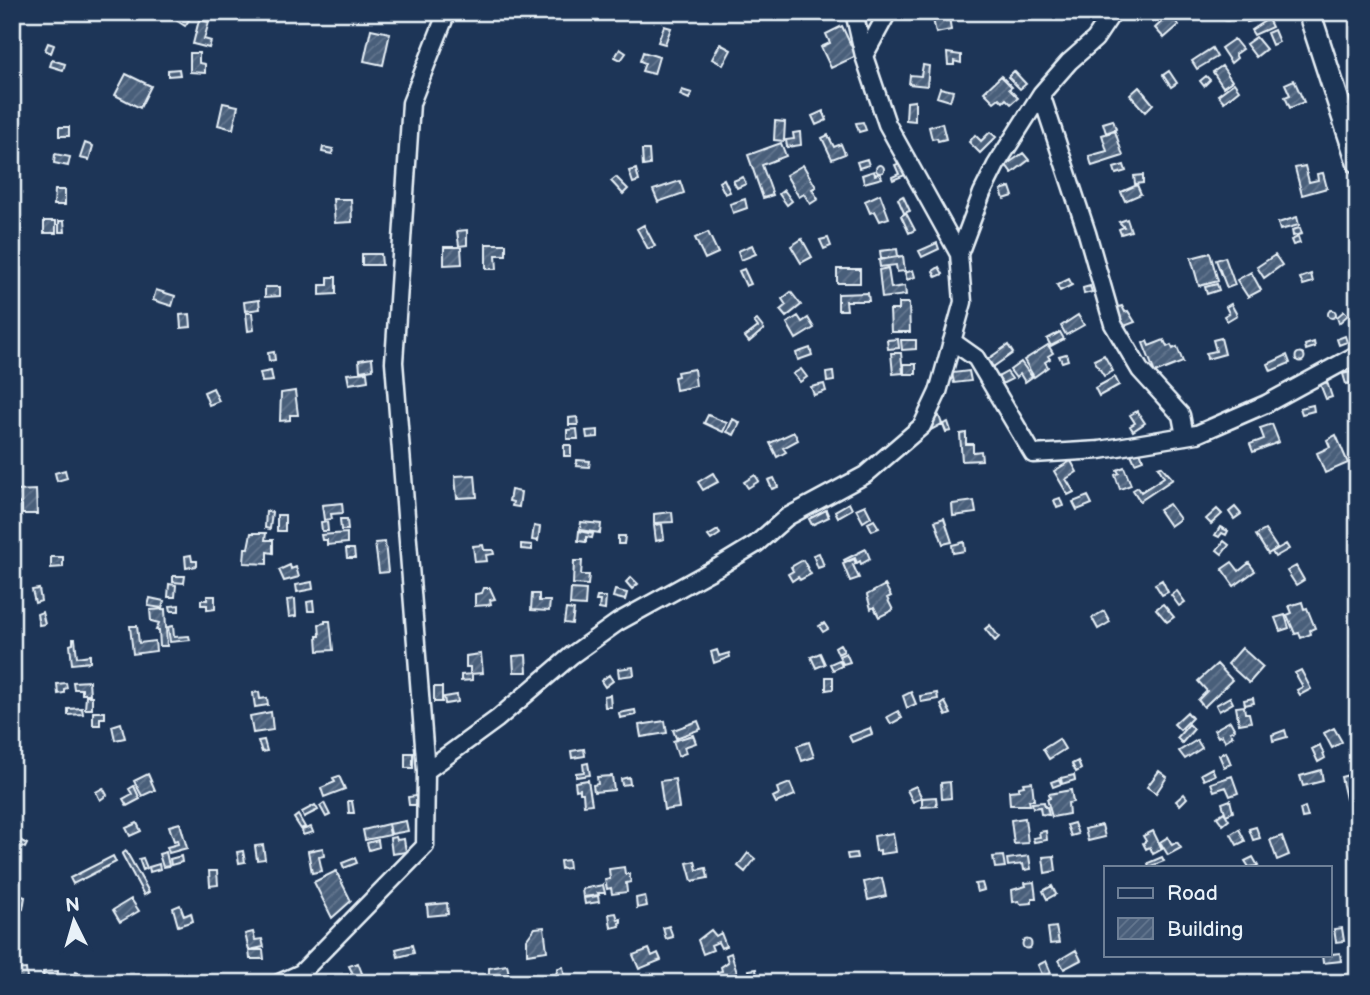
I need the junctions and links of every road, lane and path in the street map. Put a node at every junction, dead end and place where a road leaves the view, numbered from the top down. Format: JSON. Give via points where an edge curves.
{"nodes":[{"id":1,"x":447,"y":12,"type":"edge"},
{"id":2,"x":854,"y":12,"type":"edge"},
{"id":3,"x":888,"y":12,"type":"edge"},
{"id":4,"x":1113,"y":12,"type":"edge"},
{"id":5,"x":1309,"y":12,"type":"edge"},
{"id":6,"x":864,"y":56,"type":"junction"},
{"id":7,"x":1041,"y":94,"type":"junction"},
{"id":8,"x":1358,"y":162,"type":"edge"},
{"id":9,"x":959,"y":254,"type":"junction"},
{"id":10,"x":952,"y":341,"type":"junction"},
{"id":11,"x":1358,"y":354,"type":"edge"},
{"id":12,"x":1185,"y":436,"type":"junction"},
{"id":13,"x":426,"y":771,"type":"junction"},
{"id":14,"x":279,"y":983,"type":"edge"}],
"edges":[{"from":1,"to":13,"type":"street","via":[[411,103],[394,362]]},
{"from":2,"to":6,"type":"street"},
{"from":3,"to":6,"type":"street"},
{"from":4,"to":7,"type":"street","via":[[1095,39]]},
{"from":5,"to":8,"type":"main road"},
{"from":6,"to":9,"type":"street","via":[[887,124]]},
{"from":7,"to":9,"type":"street","via":[[996,165]]},
{"from":7,"to":12,"type":"street","via":[[1113,324],[1140,370],[1181,415]]},
{"from":9,"to":10,"type":"street","via":[[964,302]]},
{"from":10,"to":12,"type":"street","via":[[976,358],[1033,454],[1100,450]]},
{"from":10,"to":13,"type":"street","via":[[939,392],[922,426],[864,475],[787,517],[756,544],[618,622]]},
{"from":11,"to":12,"type":"street","via":[[1266,404]]},
{"from":13,"to":14,"type":"street","via":[[425,846],[301,973]]}]}
